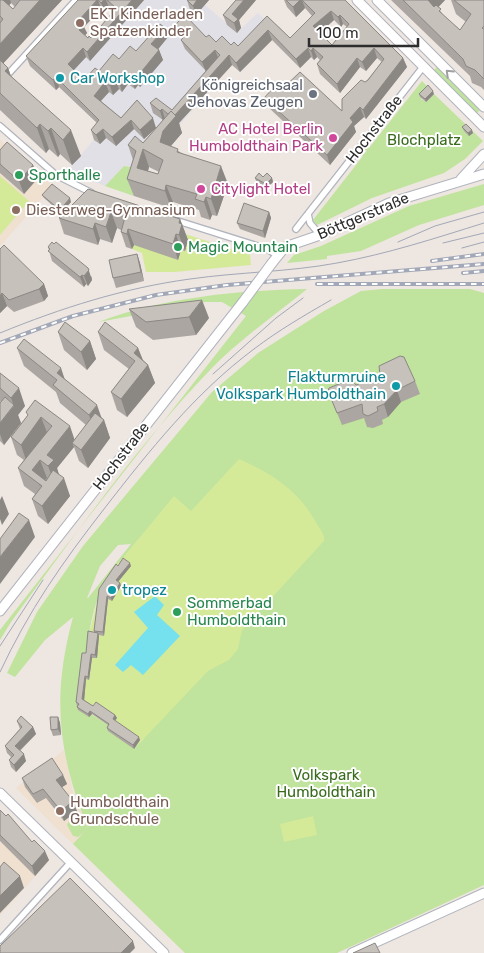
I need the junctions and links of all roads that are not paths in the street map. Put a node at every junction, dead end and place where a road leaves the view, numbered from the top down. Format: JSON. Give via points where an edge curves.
{"nodes":[{"id":1,"x":76,"y":0,"type":"edge"},
{"id":2,"x":357,"y":0,"type":"edge"},
{"id":3,"x":377,"y":0,"type":"edge"},
{"id":4,"x":432,"y":56,"type":"junction"},
{"id":5,"x":423,"y":67,"type":"junction"},
{"id":6,"x":0,"y":83,"type":"edge"},
{"id":7,"x":484,"y":107,"type":"edge"},
{"id":8,"x":0,"y":126,"type":"edge"},
{"id":9,"x":484,"y":127,"type":"edge"},
{"id":10,"x":484,"y":154,"type":"edge"},
{"id":11,"x":484,"y":174,"type":"edge"},
{"id":12,"x":461,"y":180,"type":"junction"},
{"id":13,"x":99,"y":196,"type":"edge"},
{"id":14,"x":308,"y":214,"type":"junction"},
{"id":15,"x":164,"y":216,"type":"edge"},
{"id":16,"x":296,"y":229,"type":"dead end"},
{"id":17,"x":320,"y":235,"type":"junction"},
{"id":18,"x":275,"y":259,"type":"junction"},
{"id":19,"x":0,"y":610,"type":"edge"},
{"id":20,"x":0,"y":794,"type":"edge"},
{"id":21,"x":70,"y":863,"type":"junction"},
{"id":22,"x":484,"y":893,"type":"edge"},
{"id":23,"x":0,"y":940,"type":"edge"},
{"id":24,"x":164,"y":953,"type":"edge"},
{"id":25,"x":352,"y":953,"type":"edge"}],
"edges":[{"from":1,"to":6,"type":"street"},
{"from":2,"to":5,"type":"street"},
{"from":3,"to":4,"type":"street"},
{"from":4,"to":5,"type":"street"},
{"from":7,"to":4,"type":"street","one_way":true},
{"from":5,"to":9,"type":"street"},
{"from":5,"to":14,"type":"street","name":"Hochstraße"},
{"from":8,"to":13,"type":"street","via":[[62,179]]},
{"from":10,"to":12,"type":"street"},
{"from":11,"to":12,"type":"street","name":"Böttgerstraße"},
{"from":12,"to":17,"type":"street","name":"Böttgerstraße","via":[[389,203]]},
{"from":14,"to":16,"type":"street","name":"Hochstraße"},
{"from":14,"to":17,"type":"street","via":[[310,223]]},
{"from":15,"to":18,"type":"street","via":[[267,249]]},
{"from":17,"to":18,"type":"street","name":"Böttgerstraße","via":[[285,247]]},
{"from":18,"to":19,"type":"street","name":"Hochstraße","bridge":true},
{"from":20,"to":21,"type":"street"},
{"from":21,"to":23,"type":"street"},
{"from":21,"to":24,"type":"street"},
{"from":22,"to":25,"type":"street"}]}
